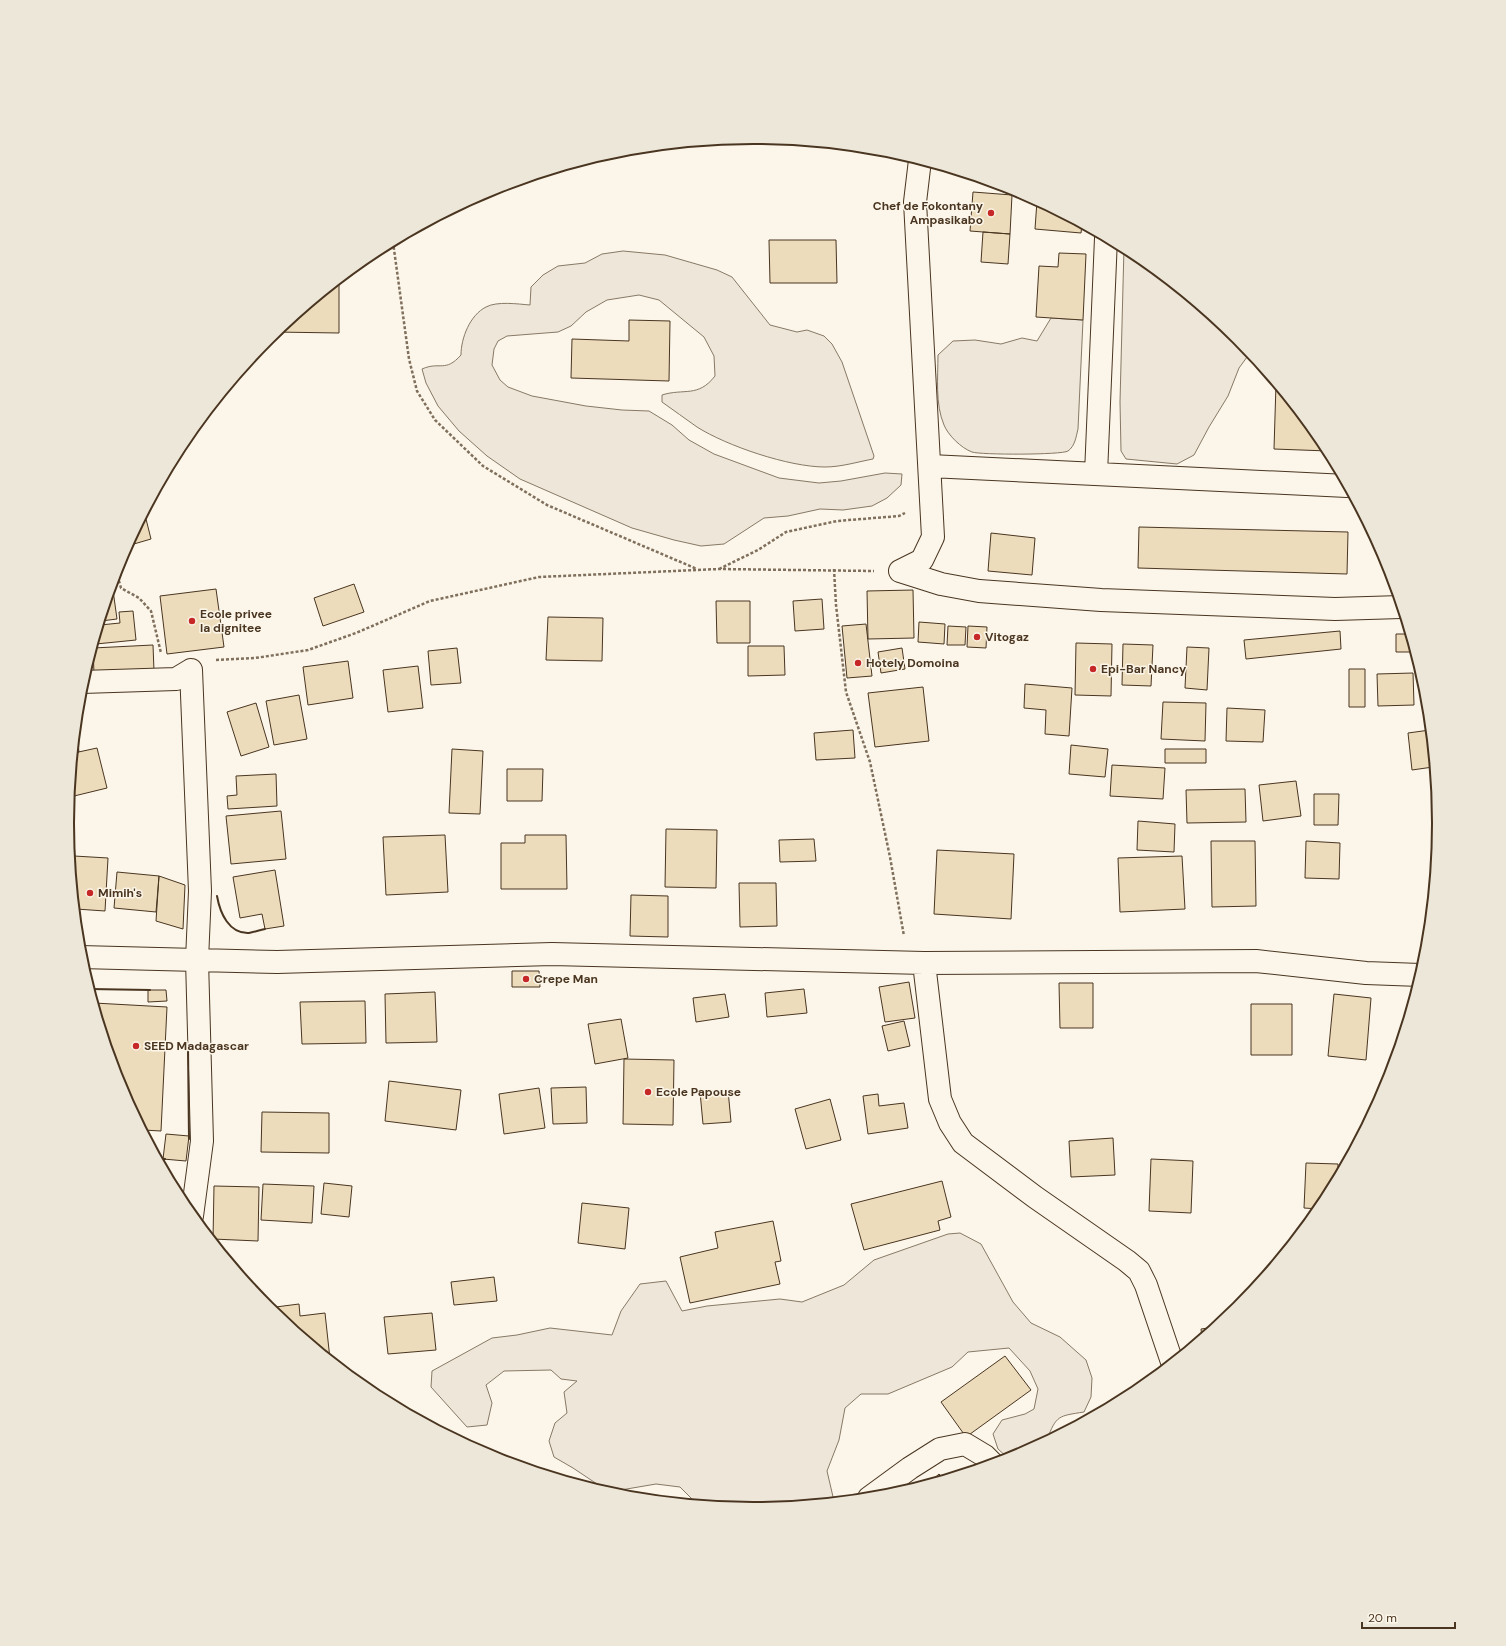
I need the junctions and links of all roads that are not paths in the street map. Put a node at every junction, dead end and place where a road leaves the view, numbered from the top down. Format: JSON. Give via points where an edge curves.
{"nodes":[{"id":1,"x":919,"y":165,"type":"edge"},
{"id":2,"x":1106,"y":243,"type":"edge"},
{"id":3,"x":930,"y":466,"type":"junction"},
{"id":4,"x":1096,"y":474,"type":"junction"},
{"id":5,"x":1342,"y":486,"type":"edge"},
{"id":6,"x":1397,"y":608,"type":"edge"},
{"id":7,"x":89,"y":682,"type":"edge"},
{"id":8,"x":87,"y":957,"type":"edge"},
{"id":9,"x":197,"y":960,"type":"junction"},
{"id":10,"x":916,"y":962,"type":"junction"},
{"id":11,"x":1415,"y":975,"type":"edge"},
{"id":12,"x":193,"y":1207,"type":"edge"},
{"id":13,"x":1171,"y":1358,"type":"edge"},
{"id":14,"x":989,"y":1459,"type":"edge"},
{"id":15,"x":880,"y":1490,"type":"edge"}],
"edges":[{"from":1,"to":3,"type":"street","via":[[915,202]]},
{"from":2,"to":4,"type":"street"},
{"from":3,"to":4,"type":"street"},
{"from":3,"to":6,"type":"street","via":[[933,537],[922,560],[900,572],[941,584],[979,591],[1101,600],[1335,609]]},
{"from":4,"to":5,"type":"street"},
{"from":7,"to":9,"type":"street","via":[[176,679],[192,670],[200,891]]},
{"from":8,"to":9,"type":"street"},
{"from":9,"to":10,"type":"street","via":[[277,962],[552,954]]},
{"from":9,"to":12,"type":"street","via":[[202,1141]]},
{"from":10,"to":11,"type":"street","via":[[1256,961],[1366,973]]},
{"from":10,"to":13,"type":"street","via":[[940,1099],[950,1123],[963,1143],[1139,1271]]},
{"from":14,"to":15,"type":"street","via":[[965,1444],[940,1448]]}]}
